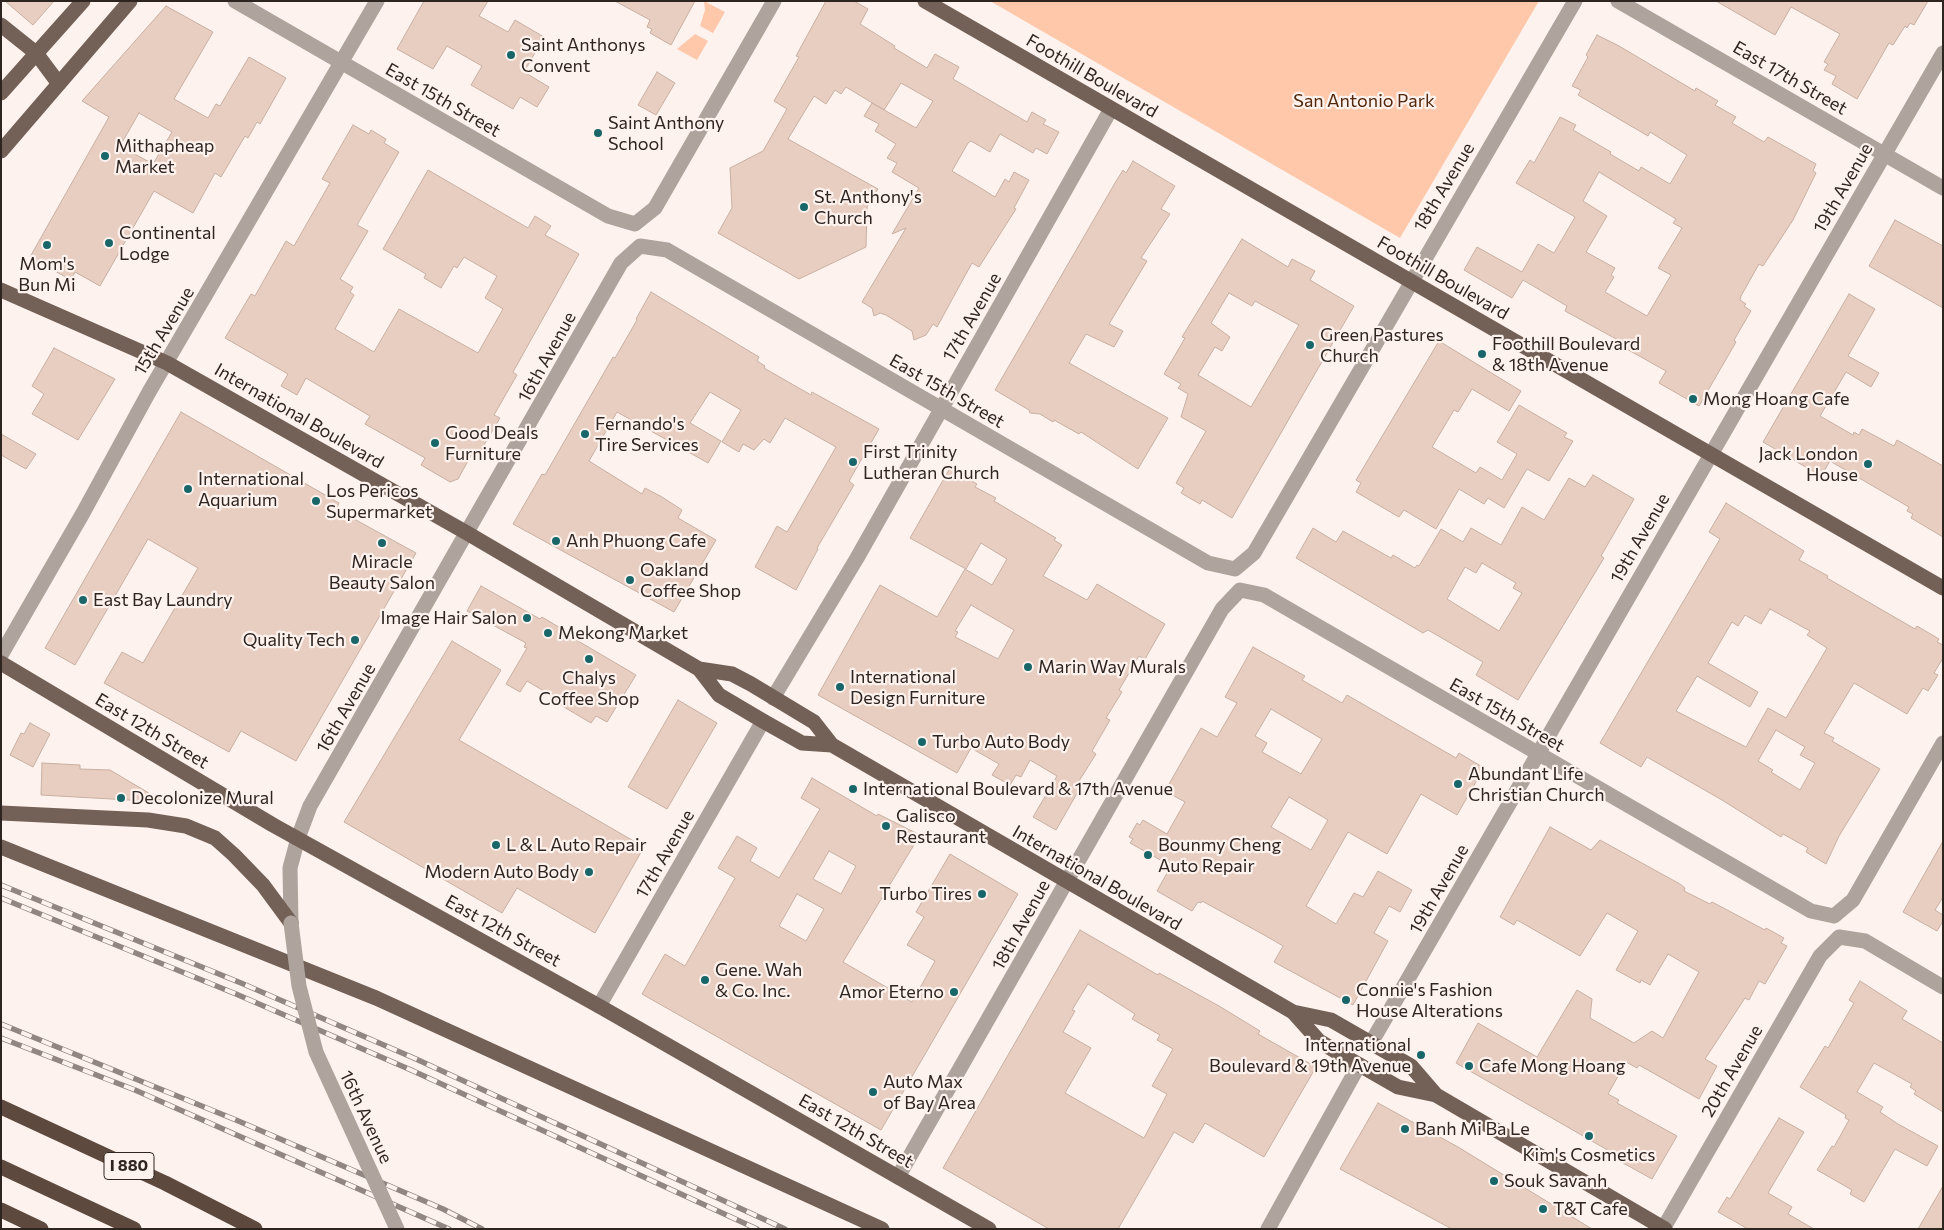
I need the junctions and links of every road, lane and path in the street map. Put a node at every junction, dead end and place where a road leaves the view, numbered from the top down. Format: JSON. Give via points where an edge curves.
{"nodes":[{"id":1,"x":83,"y":1,"type":"edge"},
{"id":2,"x":130,"y":1,"type":"edge"},
{"id":3,"x":235,"y":1,"type":"edge"},
{"id":4,"x":377,"y":1,"type":"edge"},
{"id":5,"x":774,"y":1,"type":"edge"},
{"id":6,"x":925,"y":1,"type":"edge"},
{"id":7,"x":1575,"y":1,"type":"edge"},
{"id":8,"x":1618,"y":1,"type":"edge"},
{"id":9,"x":1,"y":25,"type":"edge"},
{"id":10,"x":1943,"y":53,"type":"edge"},
{"id":11,"x":36,"y":54,"type":"junction"},
{"id":12,"x":341,"y":63,"type":"junction"},
{"id":13,"x":59,"y":84,"type":"junction"},
{"id":14,"x":1,"y":93,"type":"edge"},
{"id":15,"x":1111,"y":109,"type":"junction"},
{"id":16,"x":1,"y":151,"type":"edge"},
{"id":17,"x":1884,"y":154,"type":"junction"},
{"id":18,"x":1943,"y":188,"type":"edge"},
{"id":19,"x":640,"y":246,"type":"joint"},
{"id":20,"x":1411,"y":281,"type":"junction"},
{"id":21,"x":1,"y":290,"type":"edge"},
{"id":22,"x":166,"y":363,"type":"junction"},
{"id":23,"x":940,"y":408,"type":"junction"},
{"id":24,"x":1709,"y":454,"type":"junction"},
{"id":25,"x":467,"y":533,"type":"junction"},
{"id":26,"x":1235,"y":569,"type":"joint"},
{"id":27,"x":1943,"y":588,"type":"edge"},
{"id":28,"x":1240,"y":590,"type":"joint"},
{"id":29,"x":1,"y":655,"type":"edge"},
{"id":30,"x":1,"y":663,"type":"edge"},
{"id":31,"x":699,"y":669,"type":"junction"},
{"id":32,"x":773,"y":698,"type":"junction"},
{"id":33,"x":763,"y":721,"type":"junction"},
{"id":34,"x":1943,"y":743,"type":"edge"},
{"id":35,"x":832,"y":745,"type":"junction"},
{"id":36,"x":1538,"y":755,"type":"junction"},
{"id":37,"x":1,"y":812,"type":"edge"},
{"id":38,"x":298,"y":838,"type":"junction"},
{"id":39,"x":1,"y":847,"type":"edge"},
{"id":40,"x":1066,"y":882,"type":"junction"},
{"id":41,"x":291,"y":923,"type":"junction"},
{"id":42,"x":1943,"y":987,"type":"edge"},
{"id":43,"x":599,"y":1006,"type":"junction"},
{"id":44,"x":1293,"y":1012,"type":"junction"},
{"id":45,"x":1371,"y":1043,"type":"junction"},
{"id":46,"x":1359,"y":1065,"type":"junction"},
{"id":47,"x":1436,"y":1094,"type":"junction"},
{"id":48,"x":1,"y":1107,"type":"edge"},
{"id":49,"x":1,"y":1167,"type":"edge"},
{"id":50,"x":898,"y":1177,"type":"junction"},
{"id":51,"x":1,"y":1210,"type":"edge"},
{"id":52,"x":1666,"y":1228,"type":"edge"},
{"id":53,"x":41,"y":1229,"type":"edge"},
{"id":54,"x":134,"y":1229,"type":"edge"},
{"id":55,"x":255,"y":1229,"type":"edge"},
{"id":56,"x":397,"y":1229,"type":"edge"},
{"id":57,"x":882,"y":1229,"type":"edge"},
{"id":58,"x":989,"y":1229,"type":"edge"},
{"id":59,"x":1268,"y":1229,"type":"edge"}],
"edges":[{"from":1,"to":11,"type":"main road"},
{"from":2,"to":13,"type":"main road"},
{"from":3,"to":12,"type":"street","name":"East 15th Street"},
{"from":4,"to":12,"type":"street","name":"15th Avenue"},
{"from":5,"to":12,"type":"street","name":"East 15th Street","via":[[655,208],[635,224],[608,216]]},
{"from":6,"to":15,"type":"main road","name":"Foothill Boulevard"},
{"from":7,"to":20,"type":"street","name":"18th Avenue"},
{"from":8,"to":17,"type":"street","name":"East 17th Street"},
{"from":9,"to":11,"type":"main road"},
{"from":10,"to":17,"type":"street","name":"19th Avenue"},
{"from":11,"to":13,"type":"main road"},
{"from":11,"to":14,"type":"main road"},
{"from":12,"to":22,"type":"street","name":"15th Avenue"},
{"from":13,"to":16,"type":"main road"},
{"from":15,"to":20,"type":"main road","name":"Foothill Boulevard"},
{"from":15,"to":23,"type":"street","name":"17th Avenue"},
{"from":17,"to":18,"type":"street","name":"East 17th Street"},
{"from":17,"to":24,"type":"street","name":"19th Avenue"},
{"from":19,"to":23,"type":"street","name":"East 15th Street","via":[[667,250]]},
{"from":19,"to":25,"type":"street","name":"16th Avenue","via":[[621,263]]},
{"from":20,"to":24,"type":"main road","name":"Foothill Boulevard"},
{"from":20,"to":26,"type":"street","name":"18th Avenue","via":[[1254,553]]},
{"from":21,"to":22,"type":"main road","name":"International Boulevard"},
{"from":22,"to":25,"type":"main road","name":"International Boulevard"},
{"from":22,"to":29,"type":"street","name":"15th Avenue"},
{"from":23,"to":26,"type":"street","name":"East 15th Street","via":[[1208,563]]},
{"from":23,"to":32,"type":"street","name":"17th Avenue","via":[[857,558]]},
{"from":24,"to":27,"type":"main road","name":"Foothill Boulevard"},
{"from":24,"to":36,"type":"street","name":"19th Avenue"},
{"from":25,"to":31,"type":"main road","name":"International Boulevard"},
{"from":25,"to":38,"type":"street","name":"16th Avenue","via":[[310,806]]},
{"from":28,"to":36,"type":"street","name":"East 15th Street","via":[[1264,595]]},
{"from":28,"to":40,"type":"street","name":"18th Avenue","via":[[1222,609]]},
{"from":30,"to":38,"type":"main road","name":"East 12th Street"},
{"from":31,"to":32,"type":"main road","name":"International Boulevard","via":[[732,674]]},
{"from":31,"to":33,"type":"main road","name":"International Boulevard","via":[[719,695]]},
{"from":32,"to":35,"type":"main road","name":"International Boulevard","via":[[814,722]]},
{"from":33,"to":35,"type":"main road","name":"International Boulevard","via":[[802,743]]},
{"from":33,"to":43,"type":"street","name":"17th Avenue"},
{"from":34,"to":36,"type":"street","name":"East 15th Street","via":[[1853,900],[1834,916],[1811,911]]},
{"from":35,"to":40,"type":"main road","name":"International Boulevard"},
{"from":36,"to":45,"type":"street","name":"19th Avenue"},
{"from":37,"to":41,"type":"main road","via":[[148,820],[186,826],[215,838],[252,872]]},
{"from":38,"to":41,"type":"street","name":"16th Avenue","via":[[290,868]]},
{"from":38,"to":43,"type":"main road","name":"East 12th Street"},
{"from":39,"to":57,"type":"main road","via":[[376,998]]},
{"from":40,"to":44,"type":"main road","name":"International Boulevard"},
{"from":40,"to":50,"type":"street","name":"18th Avenue"},
{"from":41,"to":56,"type":"street","name":"16th Avenue","bridge":true,"via":[[299,986],[316,1052]]},
{"from":42,"to":52,"type":"street","name":"20th Avenue","via":[[1865,942],[1839,937],[1820,956]]},
{"from":43,"to":50,"type":"main road","name":"East 12th Street"},
{"from":44,"to":45,"type":"main road","name":"International Boulevard","via":[[1330,1020]]},
{"from":44,"to":46,"type":"main road","name":"International Boulevard","via":[[1320,1042]]},
{"from":45,"to":47,"type":"main road","name":"International Boulevard","via":[[1412,1066]]},
{"from":46,"to":47,"type":"main road","name":"International Boulevard","via":[[1398,1087]]},
{"from":46,"to":59,"type":"street"},
{"from":47,"to":52,"type":"main road","name":"International Boulevard"},
{"from":48,"to":55,"type":"highway","number":"I 880"},
{"from":49,"to":54,"type":"highway"},
{"from":50,"to":58,"type":"main road","name":"East 12th Street"},
{"from":51,"to":53,"type":"highway"}]}
